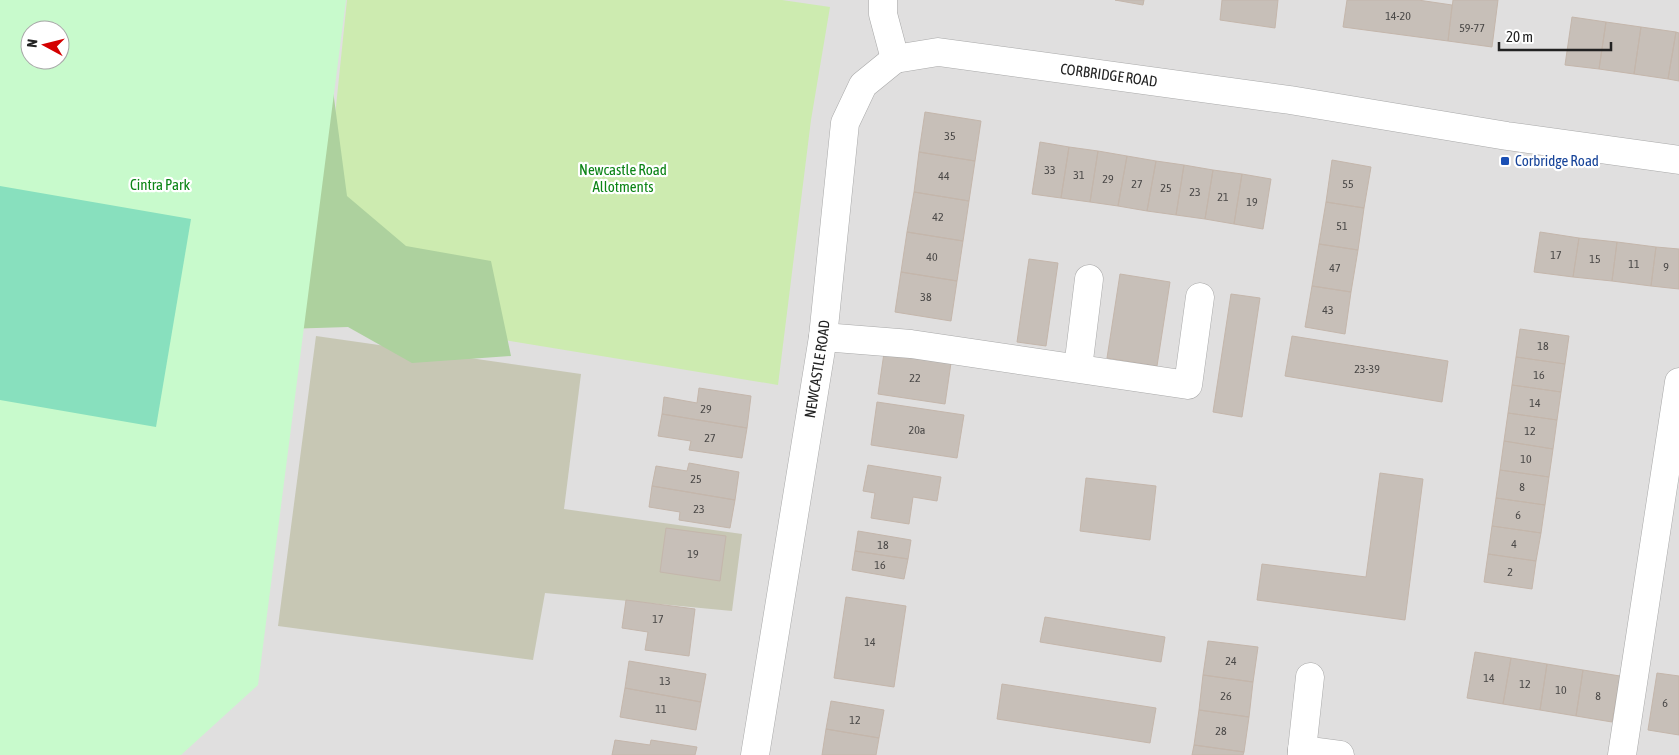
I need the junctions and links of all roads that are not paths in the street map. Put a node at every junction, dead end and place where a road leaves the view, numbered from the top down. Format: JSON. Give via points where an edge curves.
{"nodes":[{"id":1,"x":883,"y":0,"type":"edge"},
{"id":2,"x":895,"y":59,"type":"junction"},
{"id":3,"x":1679,"y":160,"type":"edge"},
{"id":4,"x":1089,"y":279,"type":"dead end"},
{"id":5,"x":1200,"y":296,"type":"dead end"},
{"id":6,"x":823,"y":337,"type":"junction"},
{"id":7,"x":1078,"y":368,"type":"junction"},
{"id":8,"x":1679,"y":382,"type":"edge"},
{"id":9,"x":1310,"y":677,"type":"dead end"},
{"id":10,"x":1302,"y":752,"type":"edge"},
{"id":11,"x":756,"y":755,"type":"edge"},
{"id":12,"x":1340,"y":755,"type":"edge"},
{"id":13,"x":1622,"y":755,"type":"edge"}],
"edges":[{"from":1,"to":2,"type":"street","via":[[883,14]]},
{"from":2,"to":3,"type":"street","name":"CORBRIDGE ROAD","via":[[938,52],[1290,100]]},
{"from":2,"to":6,"type":"street","name":"NEWCASTLE ROAD","via":[[863,85],[845,123]]},
{"from":4,"to":7,"type":"street"},
{"from":5,"to":7,"type":"street","via":[[1188,385]]},
{"from":6,"to":7,"type":"street","via":[[911,344]]},
{"from":6,"to":11,"type":"street","name":"NEWCASTLE ROAD"},
{"from":8,"to":13,"type":"street"},
{"from":9,"to":10,"type":"street"},
{"from":10,"to":12,"type":"street"}]}
